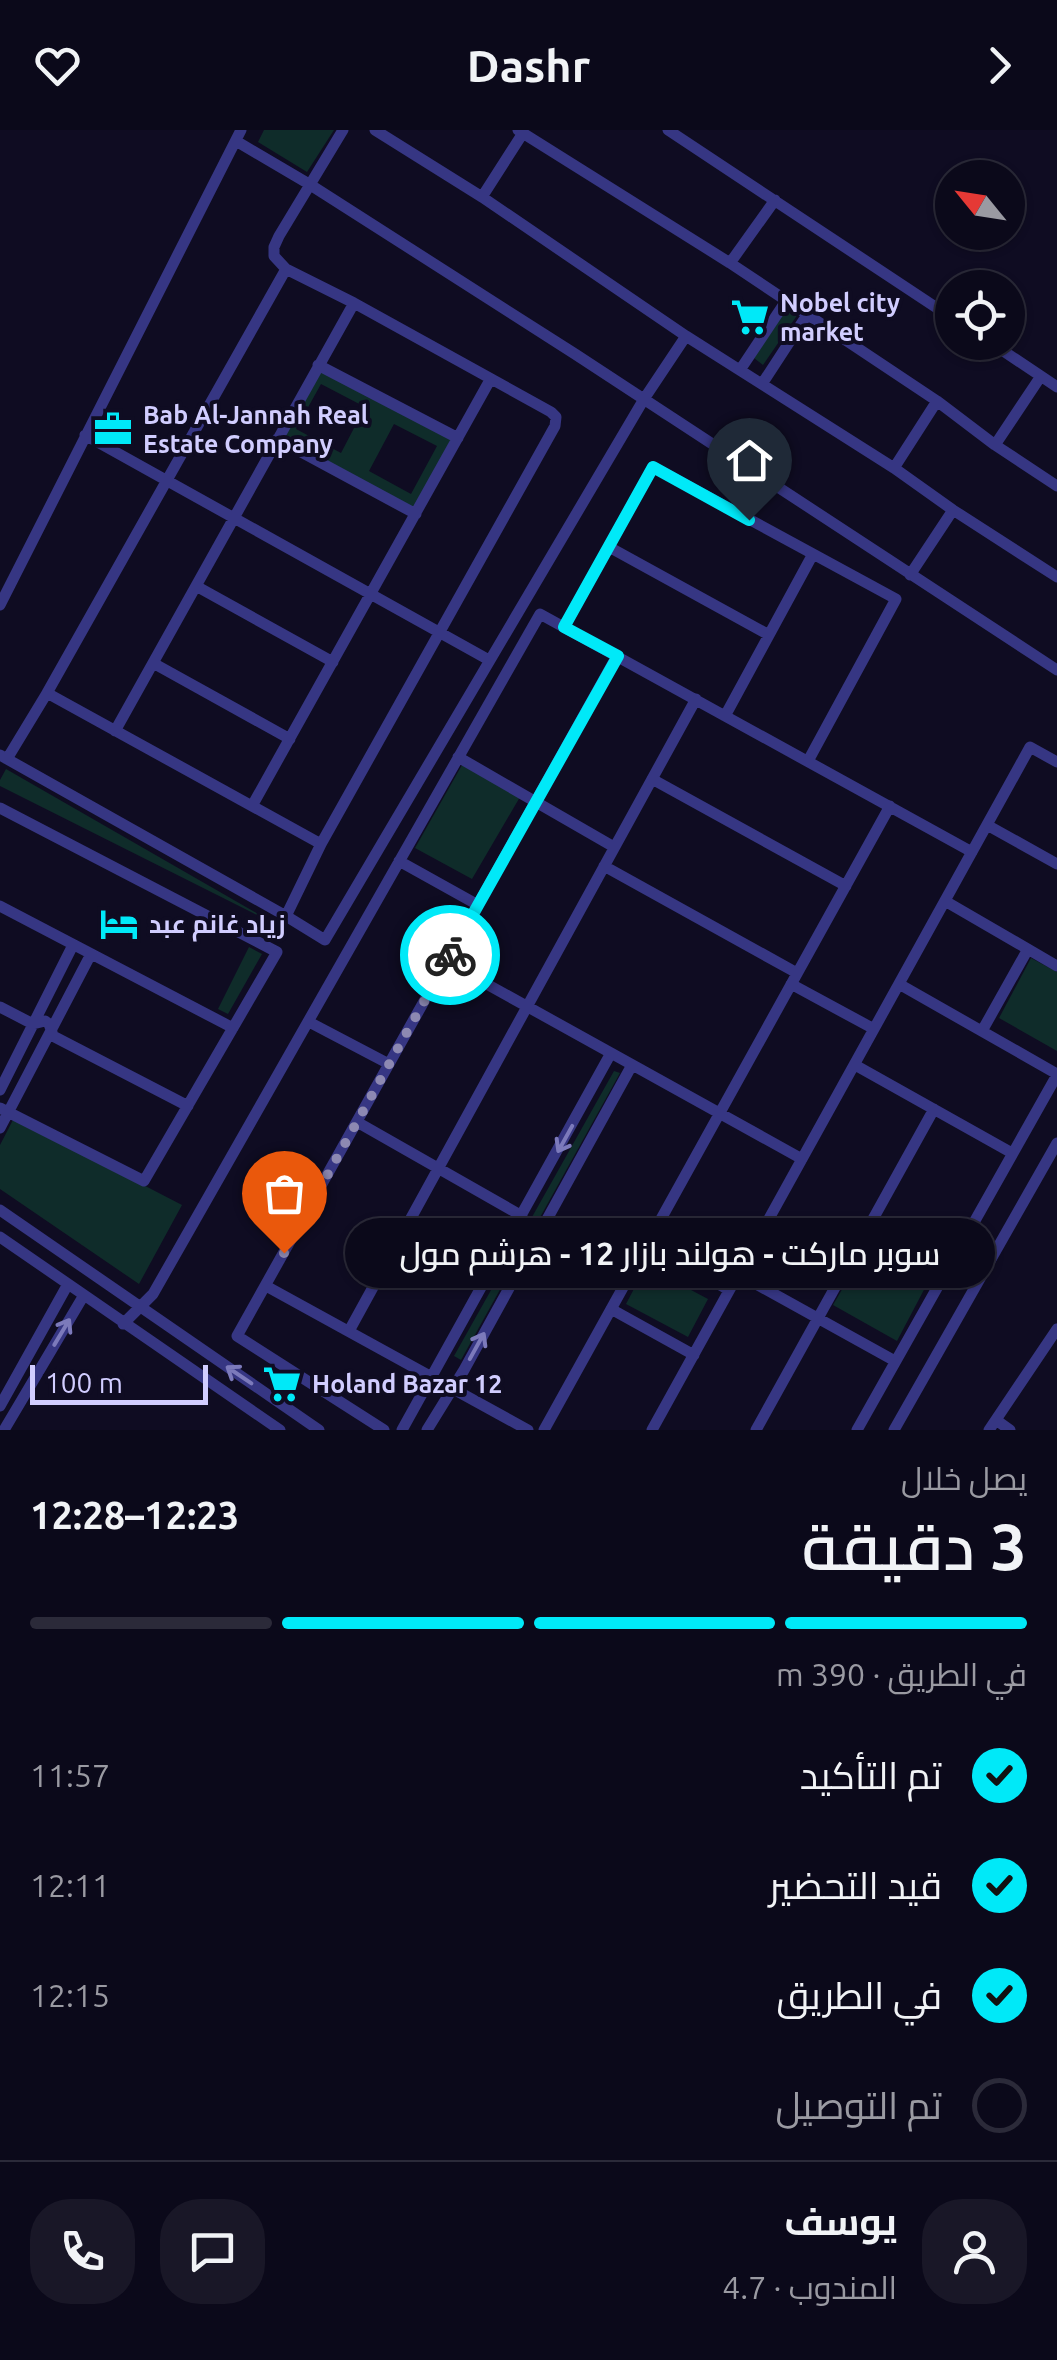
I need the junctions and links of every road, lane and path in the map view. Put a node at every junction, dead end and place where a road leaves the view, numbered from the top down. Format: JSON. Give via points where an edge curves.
{"nodes":[{"id":1,"x":344,"y":130,"type":"edge"},
{"id":2,"x":375,"y":130,"type":"edge"},
{"id":3,"x":668,"y":130,"type":"edge"},
{"id":4,"x":521,"y":132,"type":"edge"},
{"id":5,"x":239,"y":136,"type":"edge"},
{"id":6,"x":309,"y":184,"type":"junction"},
{"id":7,"x":482,"y":197,"type":"junction"},
{"id":8,"x":775,"y":200,"type":"junction"},
{"id":9,"x":730,"y":263,"type":"junction"},
{"id":10,"x":286,"y":270,"type":"junction"},
{"id":11,"x":786,"y":300,"type":"junction"},
{"id":12,"x":354,"y":303,"type":"junction"},
{"id":13,"x":935,"y":307,"type":"edge"},
{"id":14,"x":807,"y":314,"type":"junction"},
{"id":15,"x":686,"y":336,"type":"junction"},
{"id":16,"x":1017,"y":360,"type":"edge"},
{"id":17,"x":318,"y":365,"type":"junction"},
{"id":18,"x":740,"y":370,"type":"junction"},
{"id":19,"x":1041,"y":376,"type":"junction"},
{"id":20,"x":490,"y":380,"type":"junction"},
{"id":21,"x":762,"y":384,"type":"junction"},
{"id":22,"x":1057,"y":387,"type":"edge"},
{"id":23,"x":644,"y":399,"type":"junction"},
{"id":24,"x":936,"y":402,"type":"junction"},
{"id":25,"x":85,"y":435,"type":"junction"},
{"id":26,"x":458,"y":438,"type":"junction"},
{"id":27,"x":277,"y":440,"type":"junction"},
{"id":28,"x":995,"y":446,"type":"junction"},
{"id":29,"x":894,"y":468,"type":"junction"},
{"id":30,"x":166,"y":480,"type":"junction"},
{"id":31,"x":1057,"y":486,"type":"edge"},
{"id":32,"x":954,"y":510,"type":"junction"},
{"id":33,"x":416,"y":514,"type":"junction"},
{"id":34,"x":232,"y":518,"type":"junction"},
{"id":35,"x":609,"y":547,"type":"junction"},
{"id":36,"x":813,"y":554,"type":"junction"},
{"id":37,"x":910,"y":575,"type":"junction"},
{"id":38,"x":1057,"y":577,"type":"edge"},
{"id":39,"x":196,"y":586,"type":"junction"},
{"id":40,"x":370,"y":595,"type":"junction"},
{"id":41,"x":0,"y":606,"type":"edge"},
{"id":42,"x":564,"y":627,"type":"junction"},
{"id":43,"x":438,"y":633,"type":"junction"},
{"id":44,"x":769,"y":635,"type":"junction"},
{"id":45,"x":618,"y":656,"type":"junction"},
{"id":46,"x":488,"y":660,"type":"junction"},
{"id":47,"x":333,"y":662,"type":"junction"},
{"id":48,"x":152,"y":663,"type":"junction"},
{"id":49,"x":1057,"y":670,"type":"edge"},
{"id":50,"x":47,"y":693,"type":"junction"},
{"id":51,"x":696,"y":699,"type":"junction"},
{"id":52,"x":725,"y":716,"type":"junction"},
{"id":53,"x":115,"y":731,"type":"junction"},
{"id":54,"x":290,"y":740,"type":"junction"},
{"id":55,"x":458,"y":756,"type":"junction"},
{"id":56,"x":4,"y":757,"type":"edge"},
{"id":57,"x":808,"y":762,"type":"junction"},
{"id":58,"x":1057,"y":762,"type":"edge"},
{"id":59,"x":652,"y":779,"type":"junction"},
{"id":60,"x":536,"y":802,"type":"junction"},
{"id":61,"x":252,"y":806,"type":"junction"},
{"id":62,"x":890,"y":806,"type":"junction"},
{"id":63,"x":0,"y":808,"type":"edge"},
{"id":64,"x":987,"y":825,"type":"junction"},
{"id":65,"x":320,"y":844,"type":"junction"},
{"id":66,"x":614,"y":847,"type":"junction"},
{"id":67,"x":972,"y":852,"type":"junction"},
{"id":68,"x":399,"y":861,"type":"junction"},
{"id":69,"x":1057,"y":864,"type":"edge"},
{"id":70,"x":604,"y":866,"type":"junction"},
{"id":71,"x":846,"y":886,"type":"junction"},
{"id":72,"x":945,"y":901,"type":"junction"},
{"id":73,"x":478,"y":905,"type":"junction"},
{"id":74,"x":0,"y":906,"type":"edge"},
{"id":75,"x":286,"y":916,"type":"junction"},
{"id":76,"x":74,"y":944,"type":"junction"},
{"id":77,"x":1028,"y":949,"type":"junction"},
{"id":78,"x":91,"y":954,"type":"junction"},
{"id":79,"x":446,"y":962,"type":"junction"},
{"id":80,"x":1057,"y":966,"type":"edge"},
{"id":81,"x":794,"y":978,"type":"junction"},
{"id":82,"x":899,"y":984,"type":"junction"},
{"id":83,"x":527,"y":1006,"type":"junction"},
{"id":84,"x":0,"y":1007,"type":"edge"},
{"id":85,"x":309,"y":1022,"type":"junction"},
{"id":86,"x":31,"y":1026,"type":"junction"},
{"id":87,"x":233,"y":1028,"type":"junction"},
{"id":88,"x":874,"y":1030,"type":"junction"},
{"id":89,"x":982,"y":1031,"type":"junction"},
{"id":90,"x":50,"y":1035,"type":"junction"},
{"id":91,"x":612,"y":1054,"type":"junction"},
{"id":92,"x":390,"y":1064,"type":"junction"},
{"id":93,"x":854,"y":1064,"type":"junction"},
{"id":94,"x":632,"y":1065,"type":"junction"},
{"id":95,"x":1057,"y":1074,"type":"edge"},
{"id":96,"x":0,"y":1090,"type":"edge"},
{"id":97,"x":188,"y":1106,"type":"junction"},
{"id":98,"x":934,"y":1109,"type":"junction"},
{"id":99,"x":4,"y":1110,"type":"edge"},
{"id":100,"x":720,"y":1114,"type":"junction"},
{"id":101,"x":357,"y":1122,"type":"junction"},
{"id":102,"x":0,"y":1128,"type":"edge"},
{"id":103,"x":1057,"y":1143,"type":"edge"},
{"id":104,"x":1012,"y":1154,"type":"junction"},
{"id":105,"x":802,"y":1159,"type":"junction"},
{"id":106,"x":438,"y":1168,"type":"junction"},
{"id":107,"x":0,"y":1210,"type":"edge"},
{"id":108,"x":522,"y":1216,"type":"junction"},
{"id":109,"x":872,"y":1221,"type":"junction"},
{"id":110,"x":542,"y":1227,"type":"junction"},
{"id":111,"x":0,"y":1237,"type":"edge"},
{"id":112,"x":647,"y":1244,"type":"junction"},
{"id":113,"x":949,"y":1266,"type":"junction"},
{"id":114,"x":738,"y":1274,"type":"junction"},
{"id":115,"x":629,"y":1277,"type":"junction"},
{"id":116,"x":68,"y":1284,"type":"junction"},
{"id":117,"x":266,"y":1286,"type":"junction"},
{"id":118,"x":730,"y":1290,"type":"junction"},
{"id":119,"x":84,"y":1295,"type":"junction"},
{"id":120,"x":141,"y":1308,"type":"junction"},
{"id":121,"x":611,"y":1309,"type":"junction"},
{"id":122,"x":818,"y":1318,"type":"junction"},
{"id":123,"x":123,"y":1324,"type":"junction"},
{"id":124,"x":1057,"y":1329,"type":"edge"},
{"id":125,"x":348,"y":1331,"type":"junction"},
{"id":126,"x":694,"y":1355,"type":"junction"},
{"id":127,"x":895,"y":1362,"type":"junction"},
{"id":128,"x":432,"y":1377,"type":"junction"},
{"id":129,"x":453,"y":1389,"type":"junction"},
{"id":130,"x":0,"y":1406,"type":"edge"},
{"id":131,"x":992,"y":1425,"type":"edge"},
{"id":132,"x":4,"y":1430,"type":"edge"},
{"id":133,"x":280,"y":1430,"type":"edge"},
{"id":134,"x":319,"y":1430,"type":"edge"},
{"id":135,"x":384,"y":1430,"type":"edge"},
{"id":136,"x":402,"y":1430,"type":"edge"},
{"id":137,"x":427,"y":1430,"type":"edge"},
{"id":138,"x":528,"y":1430,"type":"edge"},
{"id":139,"x":544,"y":1430,"type":"edge"},
{"id":140,"x":652,"y":1430,"type":"edge"},
{"id":141,"x":756,"y":1430,"type":"edge"},
{"id":142,"x":856,"y":1430,"type":"edge"},
{"id":143,"x":894,"y":1430,"type":"edge"},
{"id":144,"x":1010,"y":1430,"type":"edge"}],
"edges":[{"from":1,"to":6,"type":"street"},
{"from":2,"to":7,"type":"street"},
{"from":3,"to":8,"type":"street"},
{"from":4,"to":7,"type":"street"},
{"from":4,"to":9,"type":"street"},
{"from":5,"to":6,"type":"street"},
{"from":5,"to":25,"type":"street"},
{"from":6,"to":10,"type":"street","via":[[274,246]]},
{"from":6,"to":23,"type":"street"},
{"from":7,"to":15,"type":"street"},
{"from":8,"to":9,"type":"street"},
{"from":8,"to":13,"type":"street"},
{"from":9,"to":11,"type":"street"},
{"from":10,"to":12,"type":"street"},
{"from":10,"to":30,"type":"street"},
{"from":11,"to":14,"type":"street"},
{"from":11,"to":18,"type":"street"},
{"from":12,"to":17,"type":"street"},
{"from":12,"to":20,"type":"street"},
{"from":14,"to":21,"type":"street"},
{"from":14,"to":24,"type":"street"},
{"from":15,"to":18,"type":"street"},
{"from":15,"to":23,"type":"street"},
{"from":16,"to":19,"type":"street"},
{"from":17,"to":26,"type":"street"},
{"from":17,"to":27,"type":"street"},
{"from":18,"to":21,"type":"street"},
{"from":19,"to":22,"type":"street"},
{"from":19,"to":28,"type":"street"},
{"from":20,"to":26,"type":"street"},
{"from":20,"to":43,"type":"street","via":[[556,417]]},
{"from":21,"to":29,"type":"street"},
{"from":23,"to":37,"type":"street"},
{"from":23,"to":46,"type":"street"},
{"from":24,"to":28,"type":"street"},
{"from":24,"to":29,"type":"street"},
{"from":25,"to":30,"type":"street"},
{"from":25,"to":41,"type":"street"},
{"from":26,"to":33,"type":"street"},
{"from":27,"to":33,"type":"street"},
{"from":27,"to":34,"type":"street"},
{"from":28,"to":31,"type":"street"},
{"from":29,"to":32,"type":"street"},
{"from":30,"to":34,"type":"street"},
{"from":30,"to":50,"type":"street"},
{"from":32,"to":37,"type":"street"},
{"from":32,"to":38,"type":"street"},
{"from":33,"to":40,"type":"street"},
{"from":34,"to":39,"type":"street"},
{"from":34,"to":40,"type":"street"},
{"from":35,"to":36,"type":"street","via":[[653,467]]},
{"from":35,"to":42,"type":"street"},
{"from":35,"to":44,"type":"street"},
{"from":36,"to":44,"type":"street"},
{"from":36,"to":57,"type":"street","via":[[896,600]]},
{"from":37,"to":49,"type":"street"},
{"from":39,"to":47,"type":"street"},
{"from":39,"to":48,"type":"street"},
{"from":40,"to":43,"type":"street"},
{"from":40,"to":47,"type":"street"},
{"from":42,"to":45,"type":"street"},
{"from":42,"to":55,"type":"street","via":[[540,614]]},
{"from":43,"to":46,"type":"street"},
{"from":43,"to":65,"type":"street"},
{"from":44,"to":52,"type":"street"},
{"from":45,"to":51,"type":"street"},
{"from":45,"to":60,"type":"street"},
{"from":46,"to":75,"type":"street","via":[[325,940]]},
{"from":47,"to":54,"type":"street"},
{"from":48,"to":53,"type":"street"},
{"from":48,"to":54,"type":"street"},
{"from":50,"to":53,"type":"street"},
{"from":50,"to":56,"type":"street"},
{"from":51,"to":52,"type":"street"},
{"from":51,"to":59,"type":"street"},
{"from":52,"to":57,"type":"street"},
{"from":53,"to":61,"type":"street"},
{"from":54,"to":61,"type":"street"},
{"from":55,"to":60,"type":"street"},
{"from":55,"to":68,"type":"street"},
{"from":56,"to":75,"type":"street"},
{"from":57,"to":62,"type":"street"},
{"from":58,"to":64,"type":"street","via":[[1030,748]]},
{"from":59,"to":66,"type":"street"},
{"from":59,"to":71,"type":"street"},
{"from":60,"to":66,"type":"street"},
{"from":60,"to":73,"type":"street"},
{"from":61,"to":65,"type":"street"},
{"from":62,"to":67,"type":"street"},
{"from":62,"to":71,"type":"street"},
{"from":63,"to":87,"type":"street","via":[[277,952]]},
{"from":64,"to":67,"type":"street"},
{"from":64,"to":69,"type":"street"},
{"from":65,"to":75,"type":"street"},
{"from":66,"to":70,"type":"street"},
{"from":67,"to":72,"type":"street"},
{"from":68,"to":73,"type":"street"},
{"from":68,"to":85,"type":"street"},
{"from":70,"to":81,"type":"street"},
{"from":70,"to":83,"type":"street"},
{"from":71,"to":81,"type":"street"},
{"from":72,"to":77,"type":"street"},
{"from":72,"to":82,"type":"street"},
{"from":73,"to":79,"type":"street"},
{"from":74,"to":76,"type":"street"},
{"from":76,"to":78,"type":"street"},
{"from":76,"to":86,"type":"street"},
{"from":77,"to":80,"type":"street"},
{"from":77,"to":89,"type":"street"},
{"from":78,"to":87,"type":"street"},
{"from":78,"to":90,"type":"street"},
{"from":79,"to":83,"type":"street"},
{"from":79,"to":92,"type":"street"},
{"from":81,"to":88,"type":"street"},
{"from":81,"to":100,"type":"street"},
{"from":82,"to":88,"type":"street"},
{"from":82,"to":89,"type":"street"},
{"from":83,"to":91,"type":"street"},
{"from":83,"to":106,"type":"street"},
{"from":84,"to":86,"type":"street"},
{"from":85,"to":92,"type":"street"},
{"from":85,"to":120,"type":"street"},
{"from":86,"to":90,"type":"street","via":[[36,1040]]},
{"from":86,"to":96,"type":"street"},
{"from":87,"to":97,"type":"street"},
{"from":88,"to":93,"type":"street"},
{"from":89,"to":95,"type":"street"},
{"from":90,"to":97,"type":"street"},
{"from":90,"to":99,"type":"street"},
{"from":91,"to":94,"type":"street"},
{"from":91,"to":108,"type":"street","one_way":true},
{"from":92,"to":101,"type":"street"},
{"from":93,"to":98,"type":"street"},
{"from":93,"to":105,"type":"street"},
{"from":94,"to":100,"type":"street"},
{"from":94,"to":110,"type":"street"},
{"from":95,"to":104,"type":"street"},
{"from":97,"to":99,"type":"street","via":[[144,1181]]},
{"from":98,"to":104,"type":"street"},
{"from":98,"to":109,"type":"street"},
{"from":99,"to":102,"type":"street"},
{"from":100,"to":105,"type":"street"},
{"from":100,"to":112,"type":"street"},
{"from":101,"to":106,"type":"street"},
{"from":101,"to":117,"type":"street"},
{"from":103,"to":143,"type":"street"},
{"from":104,"to":113,"type":"street"},
{"from":105,"to":114,"type":"street"},
{"from":106,"to":108,"type":"street"},
{"from":106,"to":125,"type":"street"},
{"from":107,"to":120,"type":"street"},
{"from":108,"to":128,"type":"street"},
{"from":109,"to":113,"type":"street"},
{"from":109,"to":122,"type":"street"},
{"from":110,"to":115,"type":"street"},
{"from":129,"to":110,"type":"street","one_way":true},
{"from":111,"to":116,"type":"street"},
{"from":112,"to":115,"type":"street"},
{"from":112,"to":118,"type":"street"},
{"from":113,"to":127,"type":"street"},
{"from":114,"to":118,"type":"street"},
{"from":114,"to":122,"type":"street"},
{"from":115,"to":121,"type":"street"},
{"from":116,"to":119,"type":"street"},
{"from":116,"to":130,"type":"street"},
{"from":117,"to":125,"type":"street"},
{"from":117,"to":135,"type":"street","via":[[238,1336]]},
{"from":118,"to":126,"type":"street"},
{"from":119,"to":123,"type":"street"},
{"from":132,"to":119,"type":"street","one_way":true},
{"from":120,"to":123,"type":"street"},
{"from":134,"to":120,"type":"street","one_way":true},
{"from":121,"to":126,"type":"street"},
{"from":121,"to":139,"type":"street"},
{"from":122,"to":127,"type":"street"},
{"from":122,"to":141,"type":"street"},
{"from":123,"to":133,"type":"street"},
{"from":124,"to":131,"type":"street"},
{"from":125,"to":128,"type":"street"},
{"from":126,"to":140,"type":"street"},
{"from":127,"to":142,"type":"street"},
{"from":128,"to":129,"type":"street"},
{"from":128,"to":136,"type":"street"},
{"from":129,"to":137,"type":"street"},
{"from":129,"to":138,"type":"street"},
{"from":131,"to":144,"type":"street"}]}
